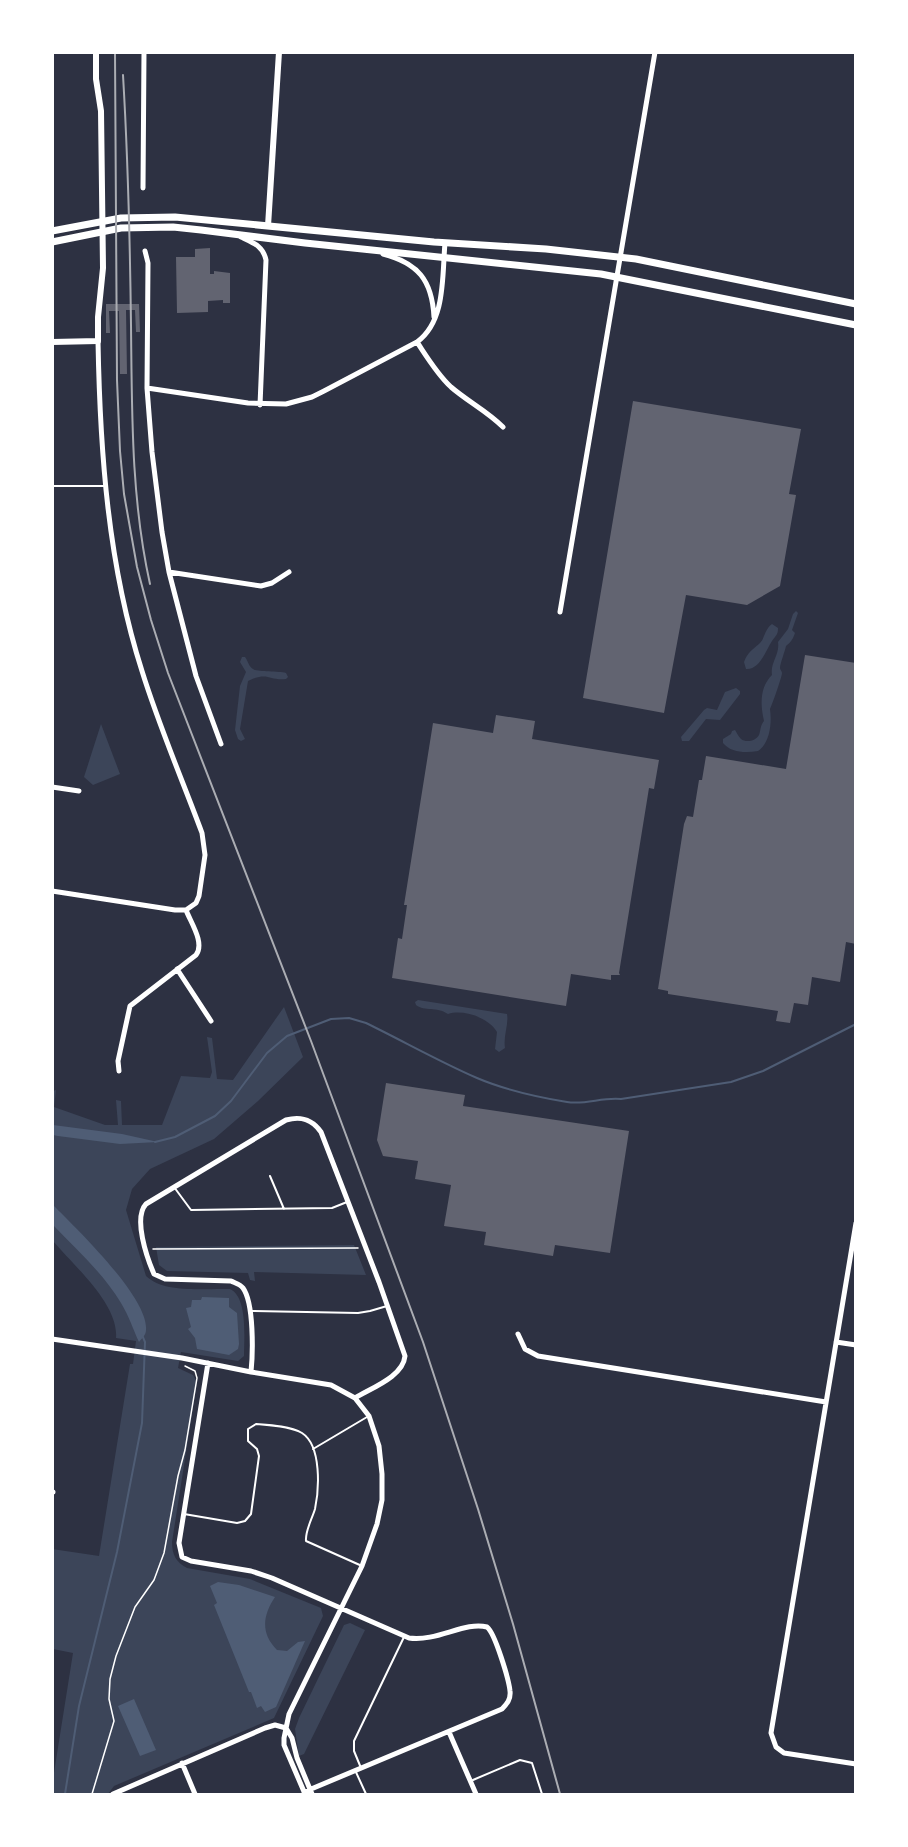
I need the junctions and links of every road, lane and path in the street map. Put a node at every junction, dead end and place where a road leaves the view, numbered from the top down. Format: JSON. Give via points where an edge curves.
{"nodes":[{"id":1,"x":96,"y":52,"type":"edge"},
{"id":2,"x":144,"y":52,"type":"edge"},
{"id":3,"x":279,"y":52,"type":"edge"},
{"id":4,"x":655,"y":52,"type":"edge"},
{"id":5,"x":143,"y":188,"type":"dead end"},
{"id":6,"x":268,"y":226,"type":"junction"},
{"id":7,"x":52,"y":231,"type":"edge"},
{"id":8,"x":232,"y":233,"type":"junction"},
{"id":9,"x":52,"y":242,"type":"edge"},
{"id":10,"x":305,"y":243,"type":"junction"},
{"id":11,"x":445,"y":243,"type":"junction"},
{"id":12,"x":369,"y":250,"type":"junction"},
{"id":13,"x":145,"y":251,"type":"dead end"},
{"id":14,"x":620,"y":256,"type":"junction"},
{"id":15,"x":444,"y":257,"type":"junction"},
{"id":16,"x":617,"y":277,"type":"junction"},
{"id":17,"x":855,"y":304,"type":"edge"},
{"id":18,"x":434,"y":321,"type":"junction"},
{"id":19,"x":855,"y":325,"type":"edge"},
{"id":20,"x":98,"y":341,"type":"junction"},
{"id":21,"x":52,"y":342,"type":"edge"},
{"id":22,"x":417,"y":342,"type":"junction"},
{"id":23,"x":147,"y":388,"type":"junction"},
{"id":24,"x":260,"y":405,"type":"junction"},
{"id":25,"x":502,"y":427,"type":"dead end"},
{"id":26,"x":52,"y":486,"type":"edge"},
{"id":27,"x":106,"y":486,"type":"junction"},
{"id":28,"x":169,"y":572,"type":"junction"},
{"id":29,"x":289,"y":572,"type":"dead end"},
{"id":30,"x":560,"y":612,"type":"dead end"},
{"id":31,"x":220,"y":744,"type":"dead end"},
{"id":32,"x":52,"y":787,"type":"edge"},
{"id":33,"x":79,"y":791,"type":"dead end"},
{"id":34,"x":52,"y":891,"type":"edge"},
{"id":35,"x":186,"y":910,"type":"junction"},
{"id":36,"x":177,"y":969,"type":"junction"},
{"id":37,"x":211,"y":1022,"type":"dead end"},
{"id":38,"x":119,"y":1071,"type":"dead end"},
{"id":39,"x":270,"y":1176,"type":"dead end"},
{"id":40,"x":174,"y":1187,"type":"junction"},
{"id":41,"x":348,"y":1202,"type":"junction"},
{"id":42,"x":284,"y":1209,"type":"junction"},
{"id":43,"x":855,"y":1223,"type":"edge"},
{"id":44,"x":365,"y":1248,"type":"junction"},
{"id":45,"x":146,"y":1249,"type":"junction"},
{"id":46,"x":388,"y":1305,"type":"junction"},
{"id":47,"x":250,"y":1311,"type":"junction"},
{"id":48,"x":519,"y":1334,"type":"dead end"},
{"id":49,"x":52,"y":1339,"type":"edge"},
{"id":50,"x":836,"y":1342,"type":"junction"},
{"id":51,"x":855,"y":1345,"type":"edge"},
{"id":52,"x":208,"y":1364,"type":"junction"},
{"id":53,"x":181,"y":1365,"type":"dead end"},
{"id":54,"x":251,"y":1372,"type":"junction"},
{"id":55,"x":355,"y":1398,"type":"junction"},
{"id":56,"x":826,"y":1402,"type":"junction"},
{"id":57,"x":369,"y":1416,"type":"junction"},
{"id":58,"x":313,"y":1449,"type":"junction"},
{"id":59,"x":184,"y":1514,"type":"junction"},
{"id":60,"x":362,"y":1566,"type":"junction"},
{"id":61,"x":341,"y":1608,"type":"junction"},
{"id":62,"x":404,"y":1636,"type":"junction"},
{"id":63,"x":286,"y":1728,"type":"junction"},
{"id":64,"x":449,"y":1732,"type":"junction"},
{"id":65,"x":182,"y":1763,"type":"junction"},
{"id":66,"x":855,"y":1764,"type":"edge"},
{"id":67,"x":358,"y":1769,"type":"junction"},
{"id":68,"x":470,"y":1782,"type":"junction"},
{"id":69,"x":311,"y":1792,"type":"edge"},
{"id":70,"x":304,"y":1793,"type":"edge"},
{"id":71,"x":92,"y":1794,"type":"edge"},
{"id":72,"x":113,"y":1794,"type":"edge"},
{"id":73,"x":195,"y":1794,"type":"edge"},
{"id":74,"x":238,"y":1794,"type":"edge"},
{"id":75,"x":247,"y":1794,"type":"edge"},
{"id":76,"x":366,"y":1794,"type":"edge"},
{"id":77,"x":476,"y":1794,"type":"edge"},
{"id":78,"x":542,"y":1794,"type":"edge"}],
"edges":[{"from":1,"to":20,"type":"street","via":[[102,204]]},
{"from":2,"to":5,"type":"street"},
{"from":3,"to":6,"type":"street"},
{"from":4,"to":14,"type":"street"},
{"from":6,"to":7,"type":"main road","via":[[151,216],[104,220]]},
{"from":6,"to":8,"type":"main road","via":[[259,232]]},
{"from":6,"to":10,"type":"main road","via":[[276,235]]},
{"from":6,"to":11,"type":"main road"},
{"from":8,"to":9,"type":"main road","via":[[173,227],[121,228]]},
{"from":8,"to":10,"type":"main road"},
{"from":8,"to":24,"type":"street","via":[[255,243],[266,260]]},
{"from":10,"to":12,"type":"main road"},
{"from":11,"to":14,"type":"main road"},
{"from":11,"to":15,"type":"street"},
{"from":12,"to":15,"type":"main road"},
{"from":12,"to":18,"type":"street","via":[[398,258],[416,269],[430,290]]},
{"from":13,"to":23,"type":"street"},
{"from":14,"to":16,"type":"street"},
{"from":14,"to":17,"type":"main road"},
{"from":15,"to":16,"type":"main road"},
{"from":15,"to":18,"type":"street"},
{"from":16,"to":19,"type":"main road"},
{"from":16,"to":30,"type":"street"},
{"from":18,"to":22,"type":"street"},
{"from":20,"to":21,"type":"street"},
{"from":20,"to":27,"type":"street"},
{"from":22,"to":24,"type":"street","via":[[312,397]]},
{"from":22,"to":25,"type":"street","via":[[449,385]]},
{"from":23,"to":24,"type":"street"},
{"from":23,"to":28,"type":"street"},
{"from":26,"to":27,"type":"lane"},
{"from":27,"to":35,"type":"street","via":[[117,569],[136,650],[204,840],[199,896]]},
{"from":28,"to":29,"type":"street","via":[[261,586]]},
{"from":28,"to":31,"type":"street","via":[[196,676]]},
{"from":32,"to":33,"type":"street"},
{"from":34,"to":35,"type":"street"},
{"from":35,"to":36,"type":"street","via":[[199,941],[199,951]]},
{"from":36,"to":37,"type":"street"},
{"from":36,"to":38,"type":"street","via":[[126,1013],[117,1061]]},
{"from":39,"to":42,"type":"lane"},
{"from":40,"to":41,"type":"street","via":[[286,1120],[303,1118],[321,1132]]},
{"from":40,"to":42,"type":"lane","via":[[191,1210]]},
{"from":40,"to":45,"type":"street","via":[[142,1208],[140,1221]]},
{"from":41,"to":42,"type":"lane","via":[[332,1208]]},
{"from":41,"to":44,"type":"street"},
{"from":43,"to":50,"type":"street"},
{"from":44,"to":45,"type":"path"},
{"from":44,"to":46,"type":"street"},
{"from":45,"to":47,"type":"street","via":[[151,1269],[159,1278],[237,1283],[245,1291]]},
{"from":46,"to":47,"type":"lane","via":[[358,1313]]},
{"from":46,"to":55,"type":"street","via":[[404,1352],[403,1365]]},
{"from":47,"to":54,"type":"street"},
{"from":48,"to":56,"type":"street","via":[[525,1349],[538,1356]]},
{"from":49,"to":52,"type":"street"},
{"from":50,"to":51,"type":"street"},
{"from":50,"to":56,"type":"street"},
{"from":52,"to":54,"type":"street"},
{"from":52,"to":59,"type":"street"},
{"from":53,"to":71,"type":"path","via":[[195,1371],[197,1378],[164,1553],[154,1580],[135,1608],[116,1656],[109,1699],[114,1721]]},
{"from":54,"to":55,"type":"street","via":[[331,1385]]},
{"from":55,"to":57,"type":"street"},
{"from":56,"to":66,"type":"street","via":[[771,1733],[776,1747],[784,1753]]},
{"from":57,"to":58,"type":"lane"},
{"from":57,"to":60,"type":"street","via":[[379,1446],[382,1500]]},
{"from":58,"to":59,"type":"lane","via":[[299,1431],[253,1424],[247,1438],[259,1456],[249,1516],[237,1523]]},
{"from":58,"to":60,"type":"lane","via":[[317,1493],[306,1541]]},
{"from":59,"to":61,"type":"street","via":[[179,1548],[186,1560],[262,1574]]},
{"from":60,"to":61,"type":"street"},
{"from":61,"to":62,"type":"street"},
{"from":61,"to":63,"type":"street","via":[[289,1714]]},
{"from":62,"to":64,"type":"street","via":[[431,1638],[476,1626],[492,1632],[510,1689],[508,1701],[502,1708]]},
{"from":62,"to":67,"type":"lane","via":[[354,1741]]},
{"from":63,"to":65,"type":"street","via":[[265,1728]]},
{"from":63,"to":69,"type":"street"},
{"from":63,"to":70,"type":"street","via":[[286,1754]]},
{"from":64,"to":67,"type":"street"},
{"from":64,"to":68,"type":"street"},
{"from":65,"to":72,"type":"street"},
{"from":65,"to":73,"type":"street"},
{"from":67,"to":69,"type":"street"},
{"from":67,"to":76,"type":"lane"},
{"from":68,"to":77,"type":"street"},
{"from":68,"to":78,"type":"lane","via":[[527,1760],[532,1763]]},
{"from":69,"to":70,"type":"street"},
{"from":74,"to":75,"type":"lane"}]}
